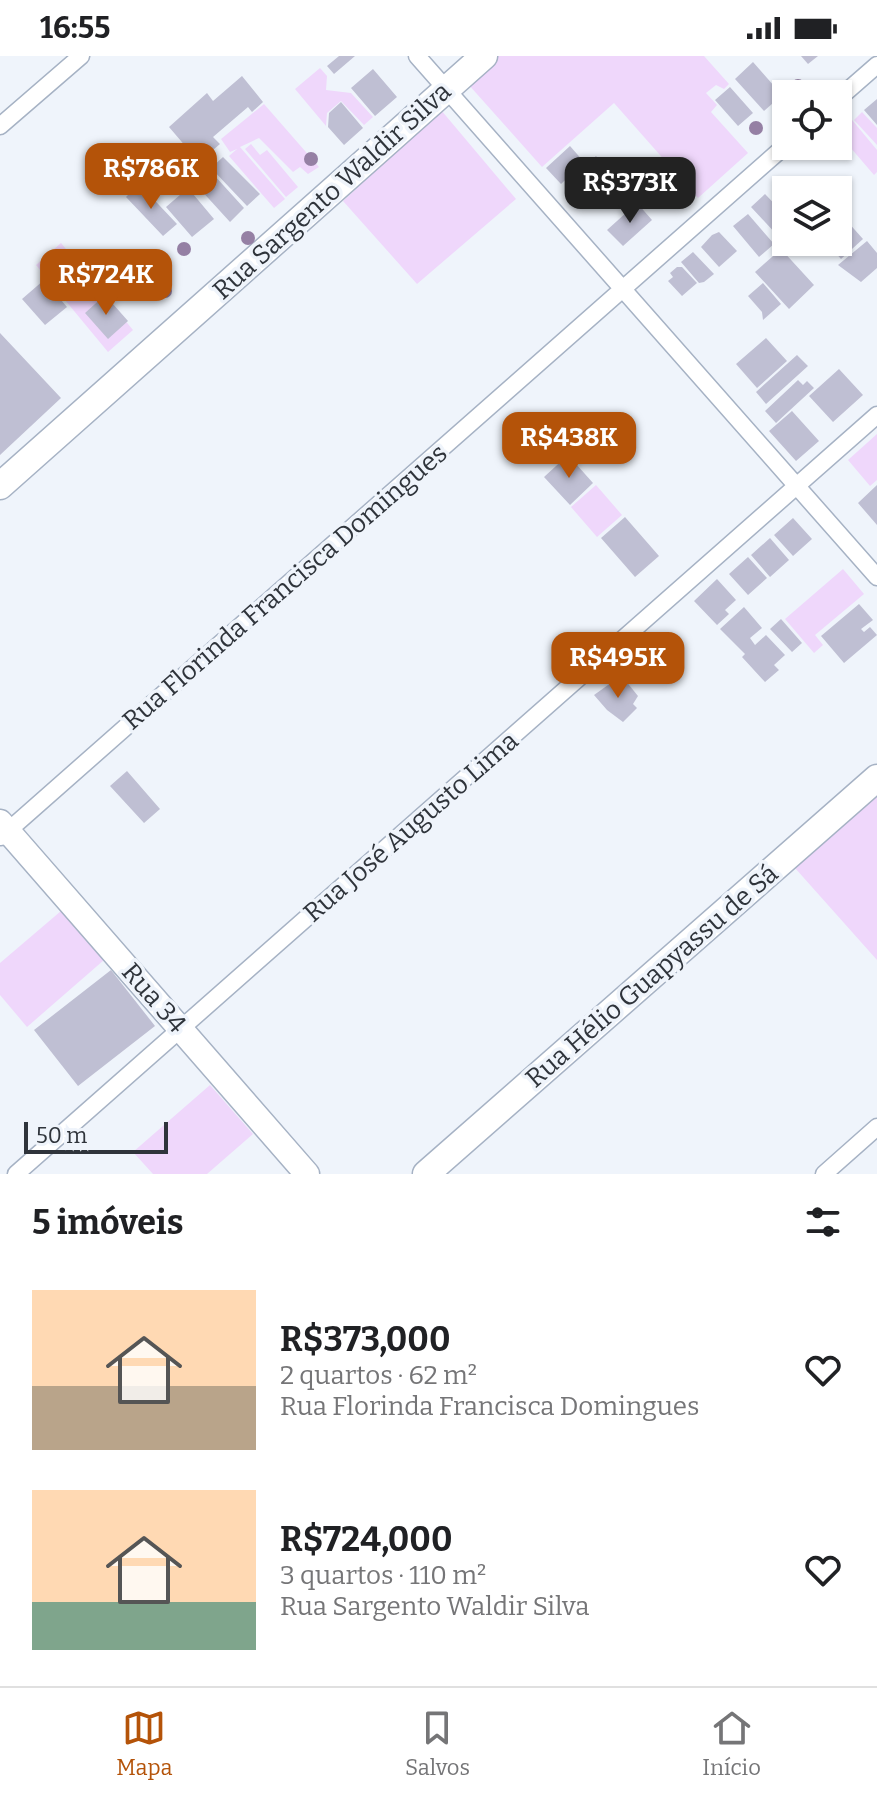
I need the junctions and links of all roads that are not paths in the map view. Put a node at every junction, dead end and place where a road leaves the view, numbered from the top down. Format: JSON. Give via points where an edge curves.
{"nodes":[{"id":1,"x":81,"y":56,"type":"edge"},
{"id":2,"x":417,"y":56,"type":"edge"},
{"id":3,"x":484,"y":56,"type":"edge"},
{"id":4,"x":877,"y":65,"type":"edge"},
{"id":5,"x":852,"y":87,"type":"edge"},
{"id":6,"x":447,"y":89,"type":"junction"},
{"id":7,"x":0,"y":126,"type":"edge"},
{"id":8,"x":772,"y":157,"type":"edge"},
{"id":9,"x":623,"y":289,"type":"junction"},
{"id":10,"x":877,"y":415,"type":"edge"},
{"id":11,"x":0,"y":486,"type":"edge"},
{"id":12,"x":797,"y":486,"type":"junction"},
{"id":13,"x":877,"y":577,"type":"edge"},
{"id":14,"x":877,"y":778,"type":"edge"},
{"id":15,"x":3,"y":831,"type":"edge"},
{"id":16,"x":182,"y":1030,"type":"junction"},
{"id":17,"x":877,"y":1127,"type":"edge"},
{"id":18,"x":16,"y":1174,"type":"edge"},
{"id":19,"x":307,"y":1174,"type":"edge"},
{"id":20,"x":426,"y":1174,"type":"edge"},
{"id":21,"x":824,"y":1174,"type":"edge"}],
"edges":[{"from":1,"to":7,"type":"street"},
{"from":2,"to":6,"type":"street"},
{"from":3,"to":6,"type":"main road","name":"Rua Sargento Waldir Silva"},
{"from":4,"to":5,"type":"street"},
{"from":6,"to":9,"type":"street"},
{"from":6,"to":11,"type":"main road","name":"Rua Sargento Waldir Silva"},
{"from":8,"to":9,"type":"street","name":"Rua Florinda Francisca Domingues"},
{"from":9,"to":12,"type":"street"},
{"from":9,"to":15,"type":"street","name":"Rua Florinda Francisca Domingues"},
{"from":10,"to":12,"type":"street","name":"Rua José Augusto Lima"},
{"from":12,"to":13,"type":"street"},
{"from":12,"to":16,"type":"street","name":"Rua José Augusto Lima"},
{"from":14,"to":20,"type":"main road","name":"Rua Hélio Guapyassu de Sá"},
{"from":15,"to":16,"type":"street","name":"Rua 34"},
{"from":16,"to":18,"type":"street","name":"Rua José Augusto Lima"},
{"from":16,"to":19,"type":"street","name":"Rua 34"},
{"from":17,"to":21,"type":"street"}]}
